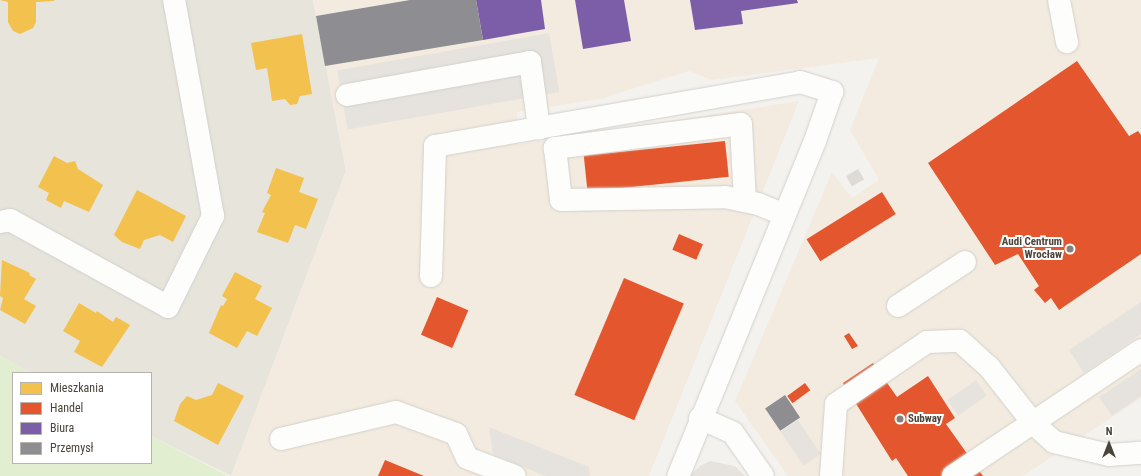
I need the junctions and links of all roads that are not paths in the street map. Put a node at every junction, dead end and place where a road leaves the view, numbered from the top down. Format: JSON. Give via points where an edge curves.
{"nodes":[{"id":1,"x":174,"y":0,"type":"edge"},
{"id":2,"x":1059,"y":0,"type":"edge"},
{"id":3,"x":1067,"y":42,"type":"dead end"},
{"id":4,"x":347,"y":95,"type":"dead end"},
{"id":5,"x":539,"y":128,"type":"junction"},
{"id":6,"x":745,"y":201,"type":"junction"},
{"id":7,"x":785,"y":215,"type":"junction"},
{"id":8,"x":0,"y":222,"type":"edge"},
{"id":9,"x":965,"y":262,"type":"dead end"},
{"id":10,"x":431,"y":276,"type":"dead end"},
{"id":11,"x":898,"y":306,"type":"dead end"},
{"id":12,"x":1141,"y":350,"type":"edge"},
{"id":13,"x":700,"y":418,"type":"junction"},
{"id":14,"x":1033,"y":423,"type":"junction"},
{"id":15,"x":280,"y":439,"type":"dead end"},
{"id":16,"x":1141,"y":453,"type":"edge"},
{"id":17,"x":832,"y":466,"type":"edge"},
{"id":18,"x":515,"y":476,"type":"edge"},
{"id":19,"x":678,"y":476,"type":"edge"},
{"id":20,"x":763,"y":476,"type":"edge"},
{"id":21,"x":846,"y":476,"type":"edge"},
{"id":22,"x":953,"y":476,"type":"edge"}],
"edges":[{"from":1,"to":8,"type":"street","via":[[213,216],[168,307],[10,220]]},
{"from":2,"to":3,"type":"street"},
{"from":4,"to":5,"type":"street","via":[[530,62]]},
{"from":5,"to":7,"type":"street","via":[[800,82],[832,92]]},
{"from":5,"to":10,"type":"street","via":[[434,146]]},
{"from":6,"to":6,"type":"street","via":[[725,197],[561,200],[555,148],[741,124]]},
{"from":6,"to":7,"type":"street"},
{"from":7,"to":13,"type":"street"},
{"from":9,"to":11,"type":"street"},
{"from":12,"to":14,"type":"street"},
{"from":13,"to":19,"type":"street"},
{"from":13,"to":20,"type":"street","via":[[733,433]]},
{"from":14,"to":16,"type":"street","via":[[1054,442],[1108,455]]},
{"from":14,"to":17,"type":"street","via":[[989,368],[960,341],[926,342],[836,404]]},
{"from":14,"to":22,"type":"street"},
{"from":15,"to":18,"type":"street","via":[[396,412],[456,434],[467,458]]},
{"from":17,"to":21,"type":"street"}]}
